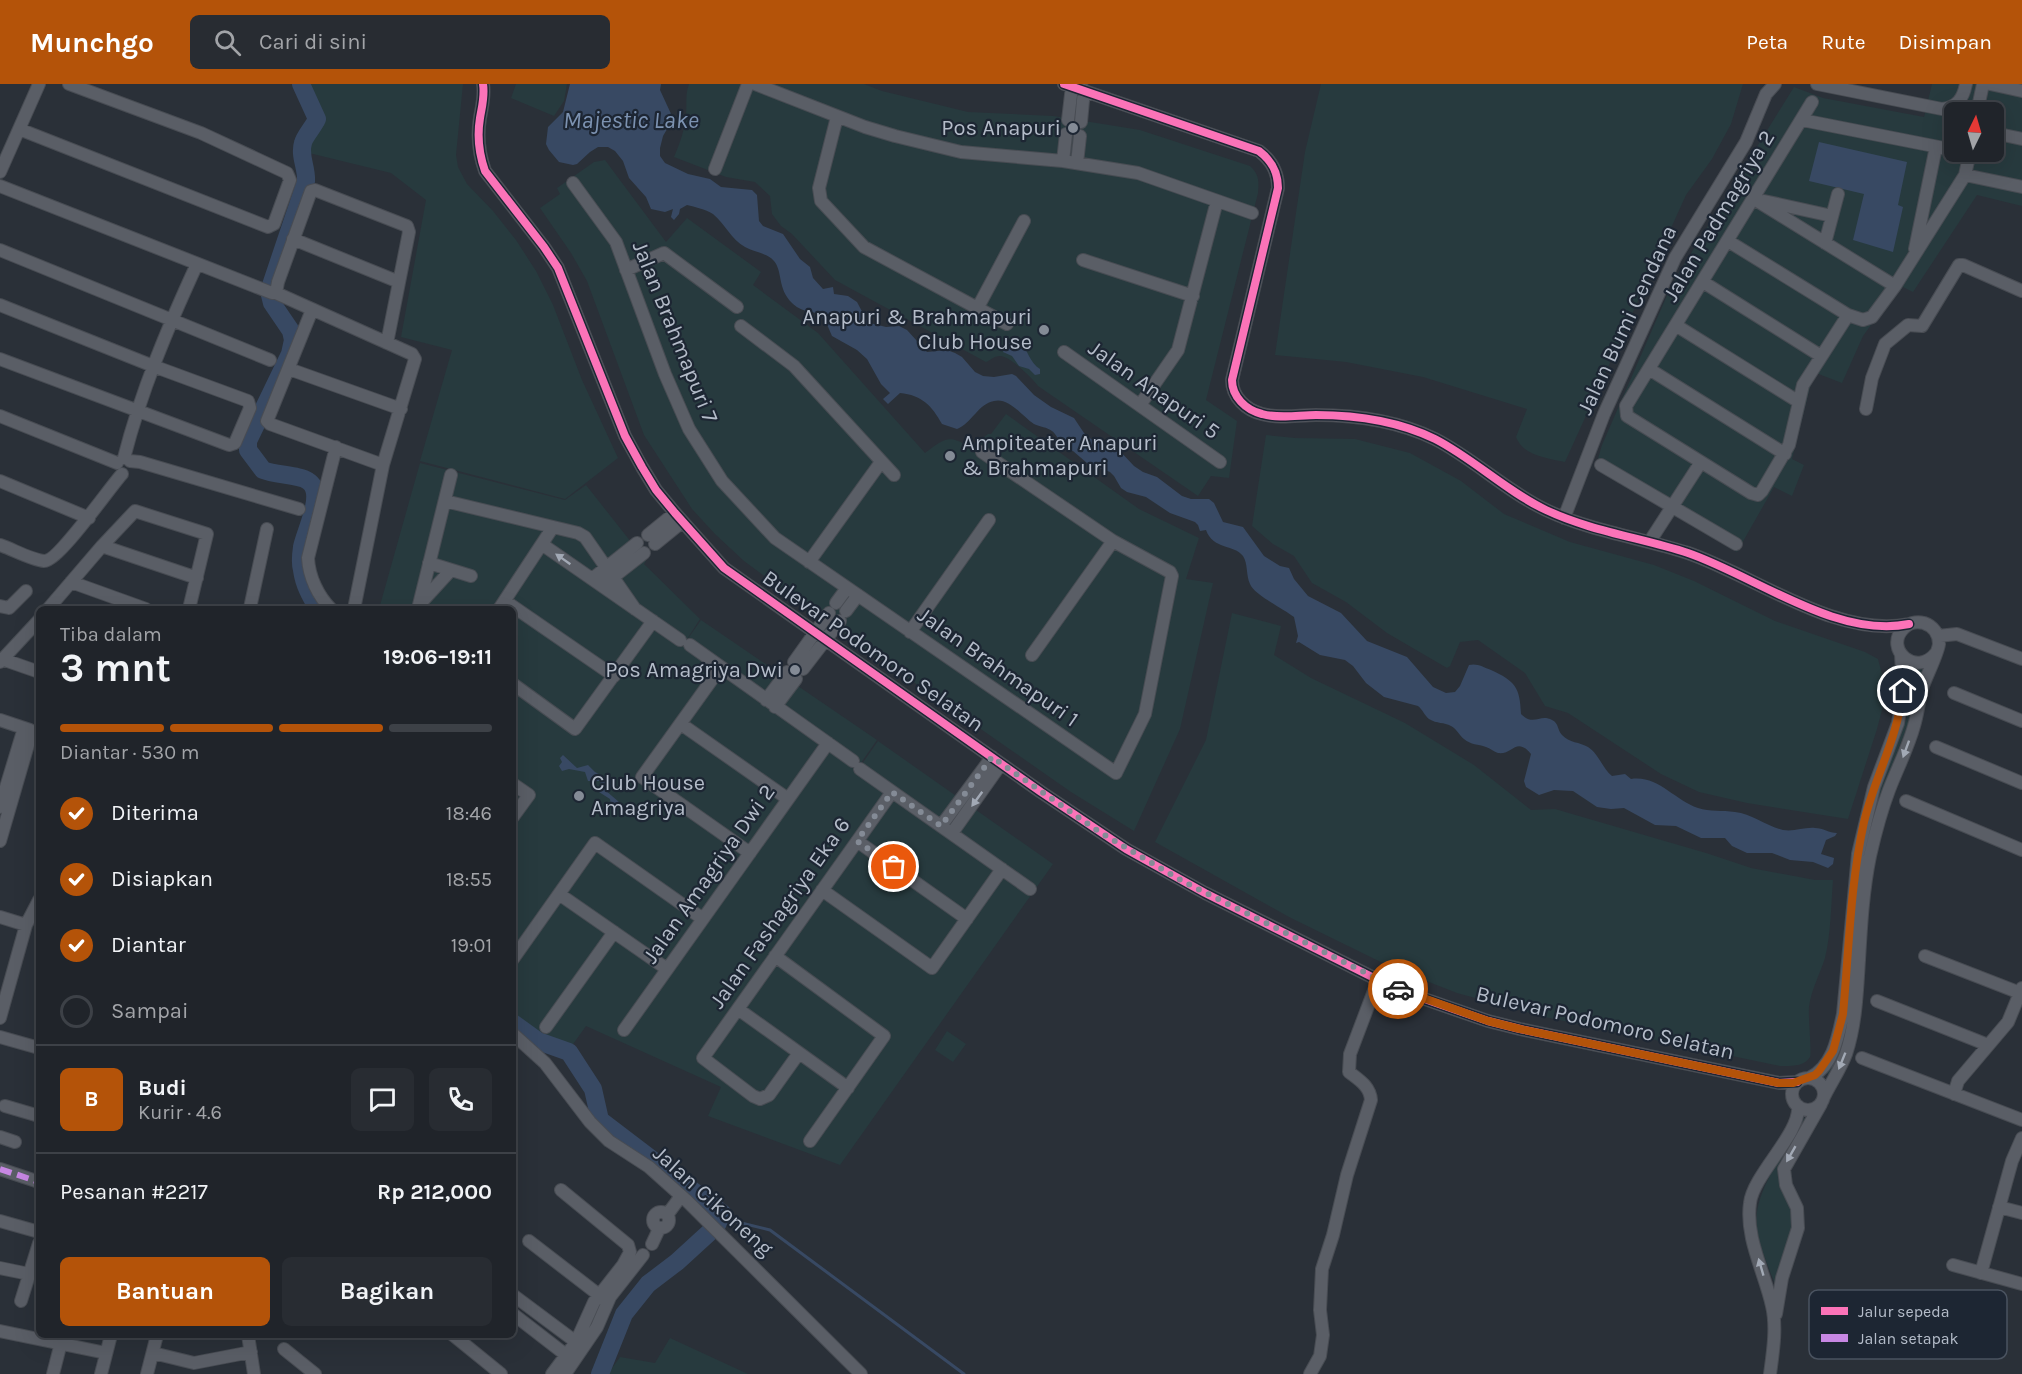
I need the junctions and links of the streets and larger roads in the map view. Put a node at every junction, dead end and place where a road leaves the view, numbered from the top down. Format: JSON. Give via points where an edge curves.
{"nodes":[{"id":1,"x":39,"y":84,"type":"edge"},
{"id":2,"x":69,"y":84,"type":"edge"},
{"id":3,"x":494,"y":84,"type":"edge"},
{"id":4,"x":748,"y":84,"type":"edge"},
{"id":5,"x":755,"y":84,"type":"edge"},
{"id":6,"x":1775,"y":84,"type":"edge"},
{"id":7,"x":1817,"y":84,"type":"edge"},
{"id":8,"x":1966,"y":84,"type":"edge"},
{"id":9,"x":1983,"y":84,"type":"edge"},
{"id":10,"x":1990,"y":84,"type":"edge"},
{"id":11,"x":1073,"y":87,"type":"edge"},
{"id":12,"x":484,"y":90,"type":"edge"},
{"id":13,"x":2022,"y":91,"type":"edge"},
{"id":14,"x":1812,"y":102,"type":"dead end"},
{"id":15,"x":1979,"y":102,"type":"edge"},
{"id":16,"x":837,"y":117,"type":"junction"},
{"id":17,"x":1068,"y":120,"type":"dead end"},
{"id":18,"x":1802,"y":120,"type":"junction"},
{"id":19,"x":1081,"y":122,"type":"dead end"},
{"id":20,"x":19,"y":129,"type":"junction"},
{"id":21,"x":1066,"y":134,"type":"dead end"},
{"id":22,"x":2004,"y":135,"type":"edge"},
{"id":23,"x":1080,"y":136,"type":"dead end"},
{"id":24,"x":2022,"y":139,"type":"edge"},
{"id":25,"x":1936,"y":147,"type":"junction"},
{"id":26,"x":1944,"y":148,"type":"edge"},
{"id":27,"x":1063,"y":161,"type":"junction"},
{"id":28,"x":1966,"y":162,"type":"edge"},
{"id":29,"x":1077,"y":163,"type":"junction"},
{"id":30,"x":715,"y":169,"type":"dead end"},
{"id":31,"x":0,"y":172,"type":"edge"},
{"id":32,"x":1965,"y":175,"type":"junction"},
{"id":33,"x":573,"y":183,"type":"dead end"},
{"id":34,"x":0,"y":186,"type":"edge"},
{"id":35,"x":2022,"y":187,"type":"edge"},
{"id":36,"x":1838,"y":194,"type":"dead end"},
{"id":37,"x":1754,"y":199,"type":"junction"},
{"id":38,"x":1216,"y":201,"type":"junction"},
{"id":39,"x":1252,"y":213,"type":"dead end"},
{"id":40,"x":1832,"y":216,"type":"junction"},
{"id":41,"x":1024,"y":221,"type":"dead end"},
{"id":42,"x":293,"y":239,"type":"junction"},
{"id":43,"x":1728,"y":241,"type":"junction"},
{"id":44,"x":1826,"y":243,"type":"junction"},
{"id":45,"x":0,"y":250,"type":"edge"},
{"id":46,"x":1913,"y":256,"type":"junction"},
{"id":47,"x":1083,"y":260,"type":"dead end"},
{"id":48,"x":197,"y":264,"type":"junction"},
{"id":49,"x":626,"y":270,"type":"junction"},
{"id":50,"x":399,"y":282,"type":"junction"},
{"id":51,"x":1703,"y":282,"type":"junction"},
{"id":52,"x":1895,"y":286,"type":"junction"},
{"id":53,"x":2022,"y":291,"type":"edge"},
{"id":54,"x":270,"y":292,"type":"junction"},
{"id":55,"x":1193,"y":296,"type":"junction"},
{"id":56,"x":0,"y":305,"type":"edge"},
{"id":57,"x":737,"y":307,"type":"dead end"},
{"id":58,"x":977,"y":309,"type":"junction"},
{"id":59,"x":312,"y":310,"type":"junction"},
{"id":60,"x":1848,"y":315,"type":"junction"},
{"id":61,"x":171,"y":320,"type":"junction"},
{"id":62,"x":1007,"y":324,"type":"dead end"},
{"id":63,"x":741,"y":326,"type":"dead end"},
{"id":64,"x":1677,"y":326,"type":"junction"},
{"id":65,"x":387,"y":343,"type":"junction"},
{"id":66,"x":1064,"y":352,"type":"dead end"},
{"id":67,"x":1821,"y":356,"type":"junction"},
{"id":68,"x":0,"y":359,"type":"edge"},
{"id":69,"x":270,"y":360,"type":"dead end"},
{"id":70,"x":153,"y":366,"type":"junction"},
{"id":71,"x":289,"y":369,"type":"junction"},
{"id":72,"x":1649,"y":369,"type":"junction"},
{"id":73,"x":1799,"y":402,"type":"junction"},
{"id":74,"x":1140,"y":405,"type":"junction"},
{"id":75,"x":401,"y":409,"type":"junction"},
{"id":76,"x":1866,"y":409,"type":"dead end"},
{"id":77,"x":139,"y":412,"type":"junction"},
{"id":78,"x":0,"y":416,"type":"edge"},
{"id":79,"x":336,"y":447,"type":"junction"},
{"id":80,"x":982,"y":452,"type":"dead end"},
{"id":81,"x":1785,"y":454,"type":"junction"},
{"id":82,"x":881,"y":462,"type":"junction"},
{"id":83,"x":1220,"y":462,"type":"dead end"},
{"id":84,"x":1701,"y":462,"type":"junction"},
{"id":85,"x":123,"y":464,"type":"junction"},
{"id":86,"x":383,"y":465,"type":"junction"},
{"id":87,"x":1601,"y":465,"type":"dead end"},
{"id":88,"x":451,"y":475,"type":"dead end"},
{"id":89,"x":894,"y":475,"type":"dead end"},
{"id":90,"x":0,"y":481,"type":"edge"},
{"id":91,"x":445,"y":501,"type":"junction"},
{"id":92,"x":1672,"y":507,"type":"junction"},
{"id":93,"x":299,"y":509,"type":"dead end"},
{"id":94,"x":89,"y":518,"type":"junction"},
{"id":95,"x":679,"y":518,"type":"junction"},
{"id":96,"x":1564,"y":518,"type":"junction"},
{"id":97,"x":989,"y":520,"type":"dead end"},
{"id":98,"x":553,"y":527,"type":"junction"},
{"id":99,"x":267,"y":529,"type":"dead end"},
{"id":100,"x":652,"y":539,"type":"dead end"},
{"id":101,"x":1650,"y":541,"type":"junction"},
{"id":102,"x":1113,"y":542,"type":"junction"},
{"id":103,"x":1736,"y":544,"type":"dead end"},
{"id":104,"x":0,"y":545,"type":"edge"},
{"id":105,"x":543,"y":545,"type":"junction"},
{"id":106,"x":102,"y":546,"type":"junction"},
{"id":107,"x":640,"y":548,"type":"dead end"},
{"id":108,"x":809,"y":562,"type":"junction"},
{"id":109,"x":429,"y":564,"type":"junction"},
{"id":110,"x":451,"y":570,"type":"junction"},
{"id":111,"x":609,"y":572,"type":"junction"},
{"id":112,"x":471,"y":576,"type":"dead end"},
{"id":113,"x":197,"y":578,"type":"junction"},
{"id":114,"x":71,"y":582,"type":"junction"},
{"id":115,"x":597,"y":583,"type":"junction"},
{"id":116,"x":26,"y":591,"type":"dead end"},
{"id":117,"x":853,"y":591,"type":"junction"},
{"id":118,"x":502,"y":605,"type":"edge"},
{"id":119,"x":0,"y":606,"type":"edge"},
{"id":120,"x":51,"y":606,"type":"edge"},
{"id":121,"x":138,"y":606,"type":"edge"},
{"id":122,"x":190,"y":606,"type":"edge"},
{"id":123,"x":252,"y":606,"type":"edge"},
{"id":124,"x":328,"y":606,"type":"edge"},
{"id":125,"x":355,"y":606,"type":"edge"},
{"id":126,"x":418,"y":606,"type":"edge"},
{"id":127,"x":420,"y":606,"type":"edge"},
{"id":128,"x":635,"y":609,"type":"junction"},
{"id":129,"x":838,"y":612,"type":"junction"},
{"id":130,"x":516,"y":614,"type":"edge"},
{"id":131,"x":653,"y":621,"type":"junction"},
{"id":132,"x":36,"y":623,"type":"edge"},
{"id":133,"x":1909,"y":624,"type":"junction"},
{"id":134,"x":1864,"y":625,"type":"junction"},
{"id":135,"x":816,"y":632,"type":"junction"},
{"id":136,"x":910,"y":633,"type":"junction"},
{"id":137,"x":1938,"y":636,"type":"junction"},
{"id":138,"x":826,"y":640,"type":"junction"},
{"id":139,"x":1900,"y":652,"type":"junction"},
{"id":140,"x":1936,"y":653,"type":"junction"},
{"id":141,"x":1032,"y":656,"type":"dead end"},
{"id":142,"x":2022,"y":659,"type":"edge"},
{"id":143,"x":1,"y":661,"type":"edge"},
{"id":144,"x":721,"y":667,"type":"junction"},
{"id":145,"x":795,"y":670,"type":"junction"},
{"id":146,"x":36,"y":671,"type":"edge"},
{"id":147,"x":614,"y":676,"type":"junction"},
{"id":148,"x":516,"y":686,"type":"edge"},
{"id":149,"x":1954,"y":693,"type":"dead end"},
{"id":150,"x":771,"y":704,"type":"junction"},
{"id":151,"x":0,"y":720,"type":"edge"},
{"id":152,"x":2022,"y":721,"type":"edge"},
{"id":153,"x":681,"y":724,"type":"junction"},
{"id":154,"x":32,"y":731,"type":"edge"},
{"id":155,"x":828,"y":743,"type":"junction"},
{"id":156,"x":1936,"y":747,"type":"dead end"},
{"id":157,"x":997,"y":761,"type":"junction"},
{"id":158,"x":2022,"y":783,"type":"edge"},
{"id":159,"x":516,"y":786,"type":"edge"},
{"id":160,"x":892,"y":792,"type":"junction"},
{"id":161,"x":788,"y":800,"type":"junction"},
{"id":162,"x":1906,"y":801,"type":"dead end"},
{"id":163,"x":0,"y":807,"type":"edge"},
{"id":164,"x":516,"y":813,"type":"edge"},
{"id":165,"x":941,"y":826,"type":"junction"},
{"id":166,"x":952,"y":833,"type":"junction"},
{"id":167,"x":0,"y":841,"type":"edge"},
{"id":168,"x":857,"y":841,"type":"junction"},
{"id":169,"x":2022,"y":850,"type":"edge"},
{"id":170,"x":750,"y":853,"type":"junction"},
{"id":171,"x":1002,"y":869,"type":"junction"},
{"id":172,"x":1030,"y":889,"type":"dead end"},
{"id":173,"x":822,"y":890,"type":"junction"},
{"id":174,"x":559,"y":894,"type":"junction"},
{"id":175,"x":36,"y":906,"type":"edge"},
{"id":176,"x":0,"y":917,"type":"edge"},
{"id":177,"x":703,"y":919,"type":"junction"},
{"id":178,"x":967,"y":919,"type":"junction"},
{"id":179,"x":26,"y":925,"type":"junction"},
{"id":180,"x":614,"y":932,"type":"junction"},
{"id":181,"x":516,"y":954,"type":"edge"},
{"id":182,"x":775,"y":956,"type":"junction"},
{"id":183,"x":1925,"y":956,"type":"dead end"},
{"id":184,"x":667,"y":969,"type":"junction"},
{"id":185,"x":1378,"y":980,"type":"junction"},
{"id":186,"x":2021,"y":991,"type":"edge"},
{"id":187,"x":1877,"y":1001,"type":"dead end"},
{"id":188,"x":738,"y":1009,"type":"junction"},
{"id":189,"x":0,"y":1018,"type":"edge"},
{"id":190,"x":546,"y":1027,"type":"dead end"},
{"id":191,"x":624,"y":1030,"type":"dead end"},
{"id":192,"x":516,"y":1036,"type":"edge"},
{"id":193,"x":0,"y":1037,"type":"edge"},
{"id":194,"x":1989,"y":1045,"type":"junction"},
{"id":195,"x":36,"y":1047,"type":"edge"},
{"id":196,"x":799,"y":1053,"type":"junction"},
{"id":197,"x":1862,"y":1058,"type":"dead end"},
{"id":198,"x":1803,"y":1080,"type":"junction"},
{"id":199,"x":1779,"y":1083,"type":"junction"},
{"id":200,"x":848,"y":1088,"type":"junction"},
{"id":201,"x":1954,"y":1094,"type":"junction"},
{"id":202,"x":1822,"y":1101,"type":"junction"},
{"id":203,"x":1795,"y":1102,"type":"junction"},
{"id":204,"x":5,"y":1106,"type":"dead end"},
{"id":205,"x":36,"y":1115,"type":"edge"},
{"id":206,"x":2022,"y":1120,"type":"edge"},
{"id":207,"x":0,"y":1137,"type":"edge"},
{"id":208,"x":2022,"y":1138,"type":"edge"},
{"id":209,"x":810,"y":1141,"type":"dead end"},
{"id":210,"x":15,"y":1142,"type":"dead end"},
{"id":211,"x":0,"y":1169,"type":"edge"},
{"id":212,"x":36,"y":1181,"type":"edge"},
{"id":213,"x":561,"y":1190,"type":"dead end"},
{"id":214,"x":681,"y":1196,"type":"junction"},
{"id":215,"x":1999,"y":1207,"type":"junction"},
{"id":216,"x":2022,"y":1213,"type":"edge"},
{"id":217,"x":0,"y":1221,"type":"edge"},
{"id":218,"x":36,"y":1231,"type":"edge"},
{"id":219,"x":529,"y":1241,"type":"dead end"},
{"id":220,"x":652,"y":1244,"type":"dead end"},
{"id":221,"x":36,"y":1252,"type":"edge"},
{"id":222,"x":642,"y":1255,"type":"dead end"},
{"id":223,"x":1953,"y":1265,"type":"dead end"},
{"id":224,"x":0,"y":1268,"type":"edge"},
{"id":225,"x":1981,"y":1273,"type":"junction"},
{"id":226,"x":29,"y":1274,"type":"junction"},
{"id":227,"x":2022,"y":1284,"type":"edge"},
{"id":228,"x":599,"y":1295,"type":"junction"},
{"id":229,"x":516,"y":1297,"type":"edge"},
{"id":230,"x":21,"y":1301,"type":"dead end"},
{"id":231,"x":516,"y":1316,"type":"edge"},
{"id":232,"x":1775,"y":1324,"type":"junction"},
{"id":233,"x":0,"y":1331,"type":"edge"},
{"id":234,"x":36,"y":1336,"type":"edge"},
{"id":235,"x":110,"y":1338,"type":"edge"},
{"id":236,"x":157,"y":1338,"type":"edge"},
{"id":237,"x":249,"y":1338,"type":"edge"},
{"id":238,"x":457,"y":1338,"type":"edge"},
{"id":239,"x":62,"y":1339,"type":"edge"},
{"id":240,"x":284,"y":1349,"type":"dead end"},
{"id":241,"x":573,"y":1350,"type":"junction"},
{"id":242,"x":251,"y":1352,"type":"junction"},
{"id":243,"x":106,"y":1353,"type":"junction"},
{"id":244,"x":153,"y":1353,"type":"junction"},
{"id":245,"x":53,"y":1374,"type":"edge"},
{"id":246,"x":101,"y":1374,"type":"edge"},
{"id":247,"x":147,"y":1374,"type":"edge"},
{"id":248,"x":255,"y":1374,"type":"edge"},
{"id":249,"x":315,"y":1374,"type":"edge"},
{"id":250,"x":501,"y":1374,"type":"edge"},
{"id":251,"x":552,"y":1374,"type":"edge"},
{"id":252,"x":565,"y":1374,"type":"edge"},
{"id":253,"x":861,"y":1374,"type":"edge"},
{"id":254,"x":1310,"y":1374,"type":"edge"},
{"id":255,"x":1770,"y":1374,"type":"edge"}],
"edges":[{"from":1,"to":20,"type":"street"},
{"from":2,"to":20,"type":"street","via":[[201,133],[287,173],[290,180],[274,224],[268,227]]},
{"from":3,"to":12,"type":"street","name":"Bulevar Podomoro Selatan"},
{"from":4,"to":30,"type":"street"},
{"from":5,"to":16,"type":"street"},
{"from":6,"to":96,"type":"street","name":"Jalan Bumi Cendana","via":[[1766,94],[1746,142],[1675,258],[1604,414]]},
{"from":7,"to":8,"type":"street","via":[[1942,109],[1959,100]]},
{"from":9,"to":15,"type":"street"},
{"from":10,"to":13,"type":"street"},
{"from":11,"to":17,"type":"street"},
{"from":11,"to":19,"type":"street"},
{"from":11,"to":96,"type":"street","via":[[1259,152],[1274,166],[1278,189],[1232,380],[1242,404],[1272,416],[1340,415],[1400,426],[1434,439]]},
{"from":12,"to":95,"type":"street","name":"Bulevar Podomoro Selatan","via":[[478,129],[485,171],[558,268],[625,436],[656,490]]},
{"from":14,"to":18,"type":"street","name":"Jalan Padmagriya 2"},
{"from":16,"to":27,"type":"street","via":[[961,152]]},
{"from":16,"to":58,"type":"street","via":[[819,188],[821,201],[864,247]]},
{"from":18,"to":25,"type":"street"},
{"from":18,"to":37,"type":"street","name":"Jalan Padmagriya 2"},
{"from":20,"to":31,"type":"street"},
{"from":21,"to":27,"type":"street"},
{"from":22,"to":24,"type":"street"},
{"from":23,"to":29,"type":"street"},
{"from":25,"to":26,"type":"street"},
{"from":25,"to":46,"type":"street"},
{"from":27,"to":29,"type":"street"},
{"from":28,"to":32,"type":"street"},
{"from":29,"to":38,"type":"street","via":[[1138,173]]},
{"from":32,"to":35,"type":"street"},
{"from":32,"to":46,"type":"street"},
{"from":33,"to":49,"type":"street","name":"Jalan Brahmapuri 7","via":[[616,242]]},
{"from":34,"to":48,"type":"street"},
{"from":36,"to":40,"type":"street"},
{"from":37,"to":40,"type":"street"},
{"from":37,"to":43,"type":"street","name":"Jalan Padmagriya 2"},
{"from":37,"to":44,"type":"street"},
{"from":38,"to":39,"type":"street"},
{"from":38,"to":55,"type":"street"},
{"from":40,"to":44,"type":"street"},
{"from":41,"to":58,"type":"street"},
{"from":42,"to":50,"type":"street"},
{"from":42,"to":50,"type":"street","via":[[309,194],[315,190],[407,226]]},
{"from":42,"to":54,"type":"street","via":[[278,282]]},
{"from":43,"to":51,"type":"street","name":"Jalan Padmagriya 2"},
{"from":43,"to":60,"type":"street"},
{"from":44,"to":52,"type":"street"},
{"from":45,"to":61,"type":"street"},
{"from":46,"to":52,"type":"street"},
{"from":47,"to":55,"type":"street"},
{"from":48,"to":54,"type":"street"},
{"from":48,"to":61,"type":"street"},
{"from":49,"to":57,"type":"street","via":[[664,253]]},
{"from":49,"to":108,"type":"street","name":"Jalan Brahmapuri 7","via":[[694,438],[722,481],[775,537]]},
{"from":50,"to":65,"type":"street"},
{"from":51,"to":64,"type":"street","name":"Jalan Padmagriya 2"},
{"from":51,"to":67,"type":"street"},
{"from":52,"to":60,"type":"street","via":[[1872,317],[1863,320]]},
{"from":53,"to":76,"type":"street","via":[[1959,265],[1922,326],[1908,326],[1885,344]]},
{"from":54,"to":59,"type":"street"},
{"from":55,"to":74,"type":"street","via":[[1178,350]]},
{"from":56,"to":70,"type":"street"},
{"from":58,"to":62,"type":"street"},
{"from":59,"to":65,"type":"street"},
{"from":59,"to":71,"type":"street"},
{"from":60,"to":67,"type":"street"},
{"from":61,"to":69,"type":"street"},
{"from":61,"to":70,"type":"street"},
{"from":63,"to":82,"type":"street","via":[[794,366]]},
{"from":64,"to":72,"type":"street","name":"Jalan Padmagriya 2"},
{"from":64,"to":73,"type":"street"},
{"from":65,"to":75,"type":"street","via":[[415,357]]},
{"from":66,"to":74,"type":"street","name":"Jalan Anapuri 5"},
{"from":67,"to":73,"type":"street","via":[[1803,385]]},
{"from":68,"to":77,"type":"street"},
{"from":70,"to":77,"type":"street"},
{"from":70,"to":77,"type":"street","via":[[248,401],[250,408],[232,445]]},
{"from":71,"to":75,"type":"street"},
{"from":71,"to":79,"type":"street","via":[[267,421]]},
{"from":72,"to":81,"type":"street"},
{"from":72,"to":84,"type":"street","name":"Jalan Padmagriya 2","via":[[1626,406],[1627,416]]},
{"from":73,"to":81,"type":"street"},
{"from":74,"to":83,"type":"street","name":"Jalan Anapuri 5"},
{"from":75,"to":86,"type":"street"},
{"from":77,"to":85,"type":"street"},
{"from":78,"to":85,"type":"street"},
{"from":79,"to":86,"type":"street"},
{"from":79,"to":124,"type":"street","via":[[308,558],[314,583]]},
{"from":80,"to":102,"type":"street"},
{"from":81,"to":84,"type":"street","via":[[1758,495]]},
{"from":82,"to":89,"type":"street"},
{"from":82,"to":108,"type":"street"},
{"from":84,"to":92,"type":"street"},
{"from":85,"to":93,"type":"street"},
{"from":85,"to":94,"type":"street"},
{"from":86,"to":125,"type":"street"},
{"from":87,"to":92,"type":"street"},
{"from":88,"to":91,"type":"street"},
{"from":90,"to":94,"type":"street"},
{"from":91,"to":98,"type":"street"},
{"from":91,"to":109,"type":"street"},
{"from":92,"to":101,"type":"street"},
{"from":92,"to":103,"type":"street"},
{"from":94,"to":104,"type":"street","via":[[48,561]]},
{"from":95,"to":100,"type":"street"},
{"from":95,"to":135,"type":"street","name":"Bulevar Podomoro Selatan","via":[[724,568]]},
{"from":96,"to":101,"type":"street"},
{"from":97,"to":136,"type":"street"},
{"from":98,"to":105,"type":"street"},
{"from":98,"to":111,"type":"street","via":[[585,537]]},
{"from":99,"to":123,"type":"street"},
{"from":101,"to":134,"type":"street","via":[[1722,566],[1810,609]]},
{"from":102,"to":136,"type":"street","name":"Jalan Brahmapuri 1","via":[[1170,572],[1172,580],[1145,714],[1115,773]]},
{"from":102,"to":141,"type":"street"},
{"from":115,"to":105,"type":"street","one_way":true},
{"from":105,"to":118,"type":"street"},
{"from":106,"to":113,"type":"street"},
{"from":106,"to":113,"type":"street","via":[[135,511],[206,532]]},
{"from":106,"to":114,"type":"street"},
{"from":107,"to":111,"type":"street"},
{"from":108,"to":117,"type":"street","name":"Jalan Brahmapuri 7"},
{"from":109,"to":110,"type":"street"},
{"from":109,"to":126,"type":"street"},
{"from":110,"to":112,"type":"street"},
{"from":110,"to":127,"type":"street"},
{"from":111,"to":115,"type":"street"},
{"from":111,"to":128,"type":"street"},
{"from":113,"to":122,"type":"street"},
{"from":114,"to":120,"type":"street"},
{"from":114,"to":121,"type":"street"},
{"from":115,"to":128,"type":"street"},
{"from":116,"to":119,"type":"street","via":[[9,608]]},
{"from":117,"to":129,"type":"street"},
{"from":117,"to":136,"type":"street","name":"Jalan Brahmapuri 1"},
{"from":128,"to":131,"type":"street"},
{"from":129,"to":135,"type":"street"},
{"from":129,"to":138,"type":"street"},
{"from":130,"to":147,"type":"street"},
{"from":131,"to":144,"type":"street"},
{"from":131,"to":147,"type":"street"},
{"from":132,"to":143,"type":"street"},
{"from":133,"to":134,"type":"street"},
{"from":133,"to":137,"type":"street","via":[[1926,624]]},
{"from":133,"to":139,"type":"street","via":[[1900,632]]},
{"from":134,"to":139,"type":"street","via":[[1886,637]]},
{"from":135,"to":138,"type":"street","name":"Bulevar Podomoro Selatan"},
{"from":135,"to":145,"type":"street"},
{"from":137,"to":140,"type":"street"},
{"from":137,"to":142,"type":"street","via":[[1957,634]]},
{"from":138,"to":145,"type":"street"},
{"from":138,"to":157,"type":"street","name":"Bulevar Podomoro Selatan"},
{"from":139,"to":140,"type":"street","via":[[1910,662],[1922,663]]},
{"from":139,"to":198,"type":"street","via":[[1900,715],[1874,787],[1858,854],[1839,1034],[1819,1071]]},
{"from":140,"to":202,"type":"street","one_way":true,"via":[[1875,836],[1865,889],[1855,1016],[1846,1054]]},
{"from":143,"to":146,"type":"street"},
{"from":144,"to":150,"type":"street"},
{"from":144,"to":153,"type":"street"},
{"from":145,"to":150,"type":"street"},
{"from":147,"to":148,"type":"street","via":[[575,729]]},
{"from":149,"to":152,"type":"street"},
{"from":150,"to":155,"type":"street"},
{"from":151,"to":154,"type":"street"},
{"from":153,"to":161,"type":"street"},
{"from":153,"to":170,"type":"street","via":[[642,777]]},
{"from":154,"to":163,"type":"street"},
{"from":154,"to":167,"type":"street"},
{"from":155,"to":160,"type":"street"},
{"from":155,"to":161,"type":"street","name":"Jalan Amagriya Dwi 2"},
{"from":156,"to":158,"type":"street"},
{"from":157,"to":165,"type":"street"},
{"from":157,"to":166,"type":"street","one_way":true},
{"from":157,"to":185,"type":"street","name":"Bulevar Podomoro Selatan","via":[[1098,831],[1184,882]]},
{"from":159,"to":164,"type":"street","via":[[529,795]]},
{"from":160,"to":165,"type":"street"},
{"from":160,"to":168,"type":"street","name":"Jalan Fashagriya Eka 6"},
{"from":161,"to":170,"type":"street","name":"Jalan Amagriya Dwi 2"},
{"from":162,"to":169,"type":"street"},
{"from":165,"to":166,"type":"street"},
{"from":166,"to":171,"type":"street"},
{"from":168,"to":173,"type":"street","name":"Jalan Fashagriya Eka 6"},
{"from":168,"to":178,"type":"street"},
{"from":170,"to":177,"type":"street","name":"Jalan Amagriya Dwi 2"},
{"from":171,"to":172,"type":"street"},
{"from":171,"to":178,"type":"street"},
{"from":173,"to":178,"type":"street","via":[[932,968]]},
{"from":173,"to":182,"type":"street","name":"Jalan Fashagriya Eka 6"},
{"from":174,"to":177,"type":"street","via":[[595,843]]},
{"from":174,"to":180,"type":"street"},
{"from":174,"to":181,"type":"street"},
{"from":175,"to":179,"type":"street"},
{"from":176,"to":179,"type":"street"},
{"from":177,"to":184,"type":"street","name":"Jalan Amagriya Dwi 2"},
{"from":179,"to":189,"type":"street"},
{"from":180,"to":184,"type":"street"},
{"from":180,"to":190,"type":"street"},
{"from":182,"to":188,"type":"street","name":"Jalan Fashagriya Eka 6"},
{"from":182,"to":200,"type":"street","via":[[884,1036]]},
{"from":183,"to":186,"type":"street"},
{"from":184,"to":191,"type":"street","name":"Jalan Amagriya Dwi 2"},
{"from":185,"to":199,"type":"street","name":"Bulevar Podomoro Selatan","via":[[1488,1021]]},
{"from":185,"to":254,"type":"street","via":[[1350,1054],[1349,1072],[1370,1092],[1371,1100],[1322,1269],[1323,1335],[1320,1356]]},
{"from":186,"to":194,"type":"street","via":[[2008,1022]]},
{"from":187,"to":194,"type":"street"},
{"from":188,"to":196,"type":"street"},
{"from":188,"to":196,"type":"street","name":"Jalan Fashagriya Eka 6","via":[[703,1058],[753,1096],[760,1099],[769,1095]]},
{"from":192,"to":214,"type":"street","name":"Jalan Cikoneng","via":[[545,1063],[609,1141],[649,1167]]},
{"from":193,"to":195,"type":"street"},
{"from":194,"to":201,"type":"street","via":[[1958,1081]]},
{"from":196,"to":200,"type":"street"},
{"from":197,"to":201,"type":"street"},
{"from":198,"to":199,"type":"street","name":"Bulevar Podomoro Selatan"},
{"from":198,"to":202,"type":"street","via":[[1818,1081],[1824,1094]]},
{"from":198,"to":203,"type":"street","via":[[1793,1088]]},
{"from":199,"to":203,"type":"street"},
{"from":200,"to":209,"type":"street"},
{"from":201,"to":206,"type":"street"},
{"from":202,"to":203,"type":"street","via":[[1812,1109],[1802,1109]]},
{"from":202,"to":232,"type":"street","one_way":true,"via":[[1784,1169],[1786,1185],[1797,1208],[1798,1228],[1787,1259]]},
{"from":232,"to":203,"type":"street","one_way":true,"via":[[1749,1223],[1750,1202],[1796,1118]]},
{"from":204,"to":205,"type":"street"},
{"from":207,"to":210,"type":"street"},
{"from":208,"to":215,"type":"street"},
{"from":211,"to":212,"type":"street"},
{"from":213,"to":228,"type":"street","via":[[628,1245],[630,1252],[623,1265]]},
{"from":214,"to":220,"type":"street","via":[[667,1215],[668,1224],[659,1229]]},
{"from":214,"to":253,"type":"street","name":"Jalan Cikoneng"},
{"from":215,"to":216,"type":"street"},
{"from":215,"to":225,"type":"street"},
{"from":217,"to":218,"type":"street"},
{"from":219,"to":228,"type":"street"},
{"from":221,"to":226,"type":"street"},
{"from":222,"to":241,"type":"street","via":[[610,1297],[597,1327]]},
{"from":223,"to":225,"type":"street"},
{"from":224,"to":226,"type":"street"},
{"from":225,"to":227,"type":"street"},
{"from":226,"to":230,"type":"street"},
{"from":228,"to":241,"type":"street"},
{"from":229,"to":241,"type":"street"},
{"from":231,"to":241,"type":"street"},
{"from":232,"to":255,"type":"street"},
{"from":233,"to":234,"type":"street"},
{"from":235,"to":243,"type":"street"},
{"from":236,"to":244,"type":"street"},
{"from":237,"to":242,"type":"street"},
{"from":238,"to":250,"type":"street"},
{"from":239,"to":243,"type":"street"},
{"from":239,"to":245,"type":"street"},
{"from":240,"to":249,"type":"street"},
{"from":241,"to":251,"type":"street"},
{"from":241,"to":252,"type":"street"},
{"from":242,"to":244,"type":"street","via":[[194,1363]]},
{"from":242,"to":248,"type":"street"},
{"from":243,"to":246,"type":"street"},
{"from":244,"to":247,"type":"street"}]}
